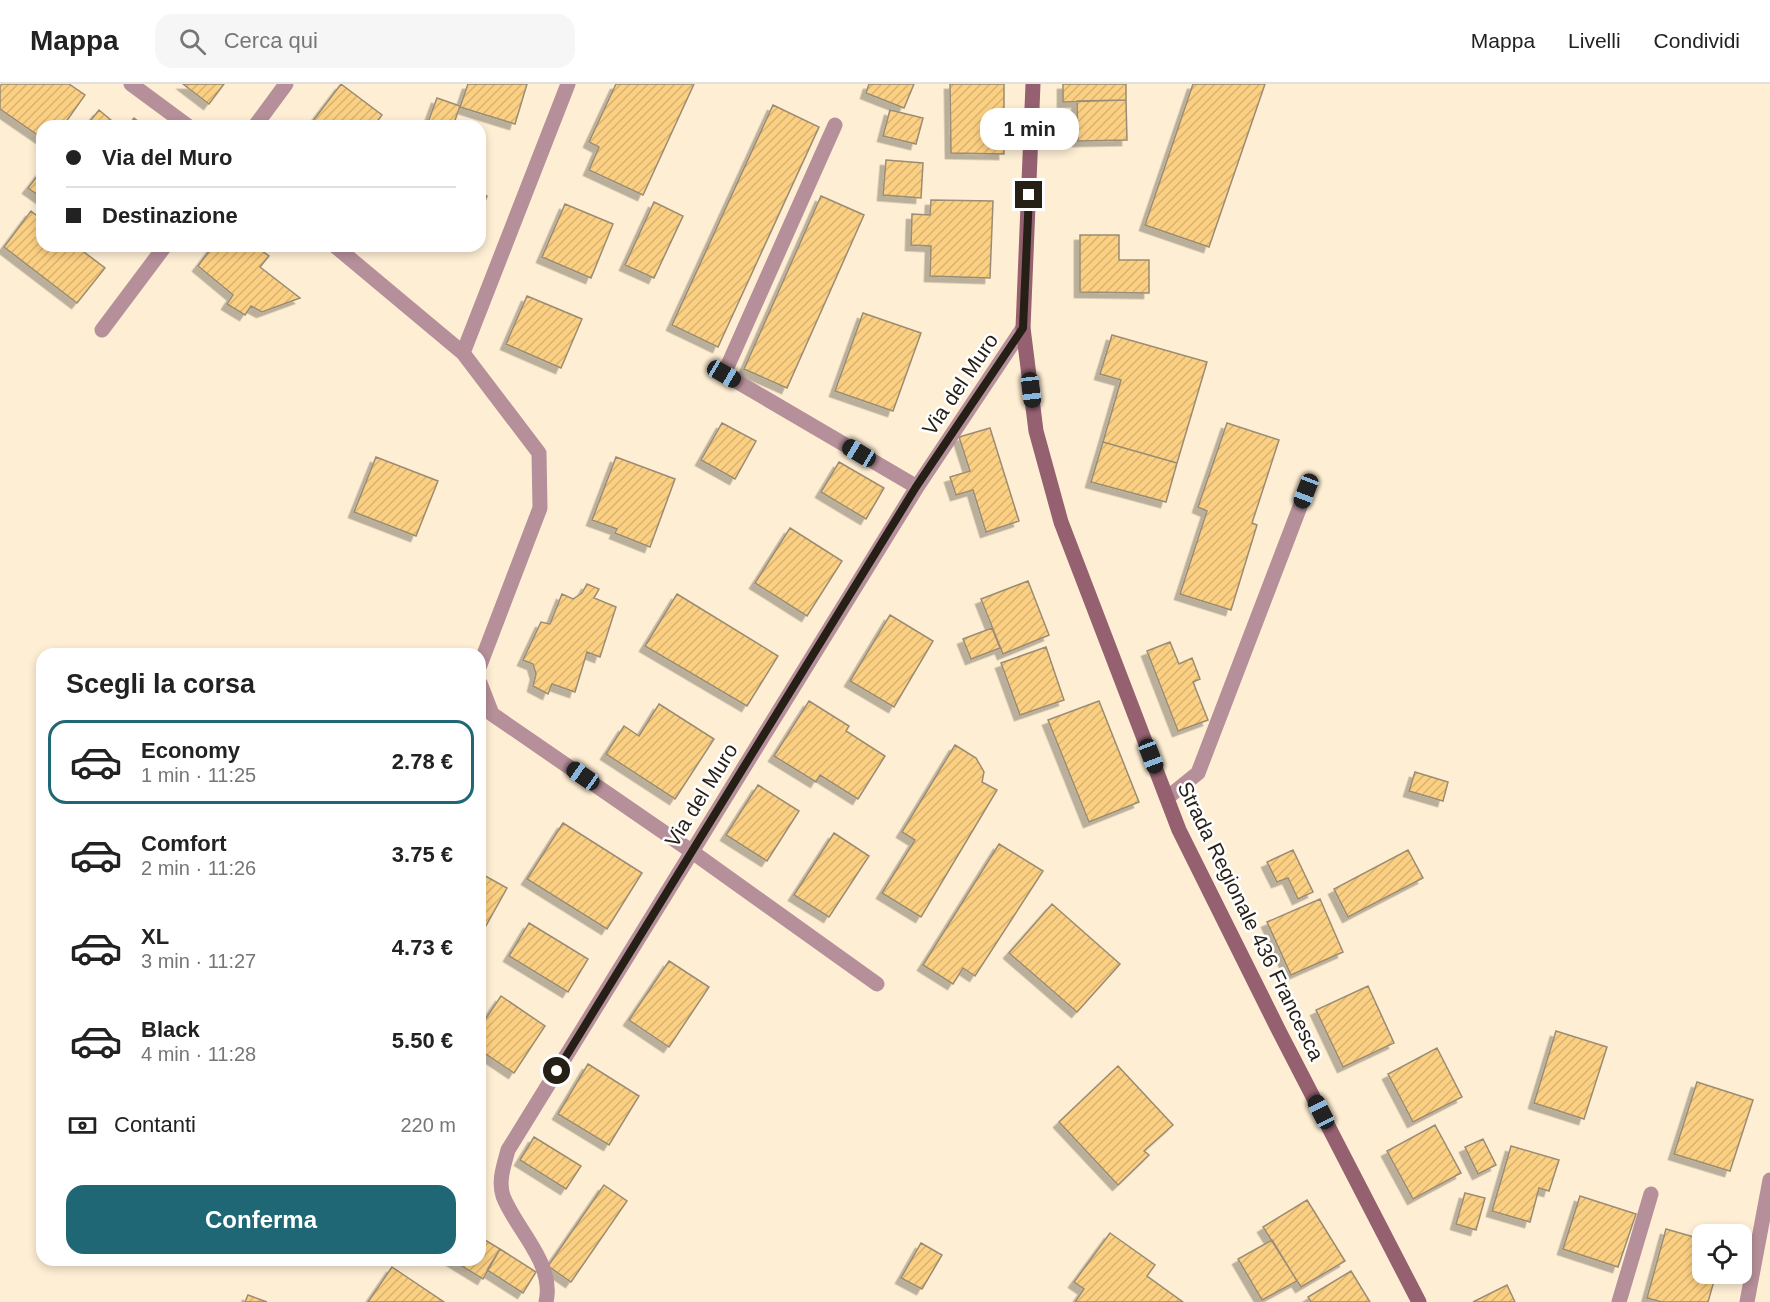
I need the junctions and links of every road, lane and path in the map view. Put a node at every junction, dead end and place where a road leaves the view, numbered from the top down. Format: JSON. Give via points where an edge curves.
{"nodes":[{"id":1,"x":131,"y":84,"type":"edge"},
{"id":2,"x":286,"y":84,"type":"edge"},
{"id":3,"x":568,"y":84,"type":"edge"},
{"id":4,"x":1033,"y":84,"type":"edge"},
{"id":5,"x":180,"y":120,"type":"edge"},
{"id":6,"x":259,"y":120,"type":"edge"},
{"id":7,"x":835,"y":125,"type":"dead end"},
{"id":8,"x":160,"y":252,"type":"edge"},
{"id":9,"x":342,"y":252,"type":"edge"},
{"id":10,"x":1023,"y":328,"type":"junction"},
{"id":11,"x":102,"y":330,"type":"dead end"},
{"id":12,"x":463,"y":353,"type":"junction"},
{"id":13,"x":916,"y":487,"type":"junction"},
{"id":14,"x":1306,"y":491,"type":"dead end"},
{"id":15,"x":486,"y":649,"type":"edge"},
{"id":16,"x":486,"y":698,"type":"edge"},
{"id":17,"x":1167,"y":798,"type":"junction"},
{"id":18,"x":691,"y":851,"type":"junction"},
{"id":19,"x":877,"y":984,"type":"dead end"},
{"id":20,"x":1770,"y":1180,"type":"edge"},
{"id":21,"x":1651,"y":1194,"type":"dead end"},
{"id":22,"x":546,"y":1302,"type":"edge"},
{"id":23,"x":1419,"y":1302,"type":"edge"},
{"id":24,"x":1619,"y":1302,"type":"edge"},
{"id":25,"x":1747,"y":1302,"type":"edge"}],
"edges":[{"from":1,"to":5,"type":"street"},
{"from":2,"to":6,"type":"street"},
{"from":3,"to":12,"type":"street"},
{"from":4,"to":10,"type":"street","name":"Strada Regionale 436 Francesca"},
{"from":7,"to":13,"type":"street","via":[[724,374]]},
{"from":8,"to":11,"type":"street"},
{"from":9,"to":12,"type":"street"},
{"from":10,"to":13,"type":"street","name":"Via del Muro"},
{"from":10,"to":17,"type":"street","name":"Strada Regionale 436 Francesca","via":[[1036,431],[1061,522]]},
{"from":12,"to":15,"type":"street","via":[[539,453],[540,508]]},
{"from":13,"to":18,"type":"street","name":"Via del Muro"},
{"from":14,"to":17,"type":"street","via":[[1198,773]]},
{"from":16,"to":18,"type":"street","via":[[492,714]]},
{"from":17,"to":23,"type":"street","name":"Strada Regionale 436 Francesca","via":[[1179,830],[1279,1031]]},
{"from":18,"to":19,"type":"street"},
{"from":18,"to":22,"type":"street","name":"Via del Muro","via":[[508,1150],[501,1173],[502,1195],[547,1279]]},
{"from":20,"to":25,"type":"street"},
{"from":21,"to":24,"type":"street"}]}
